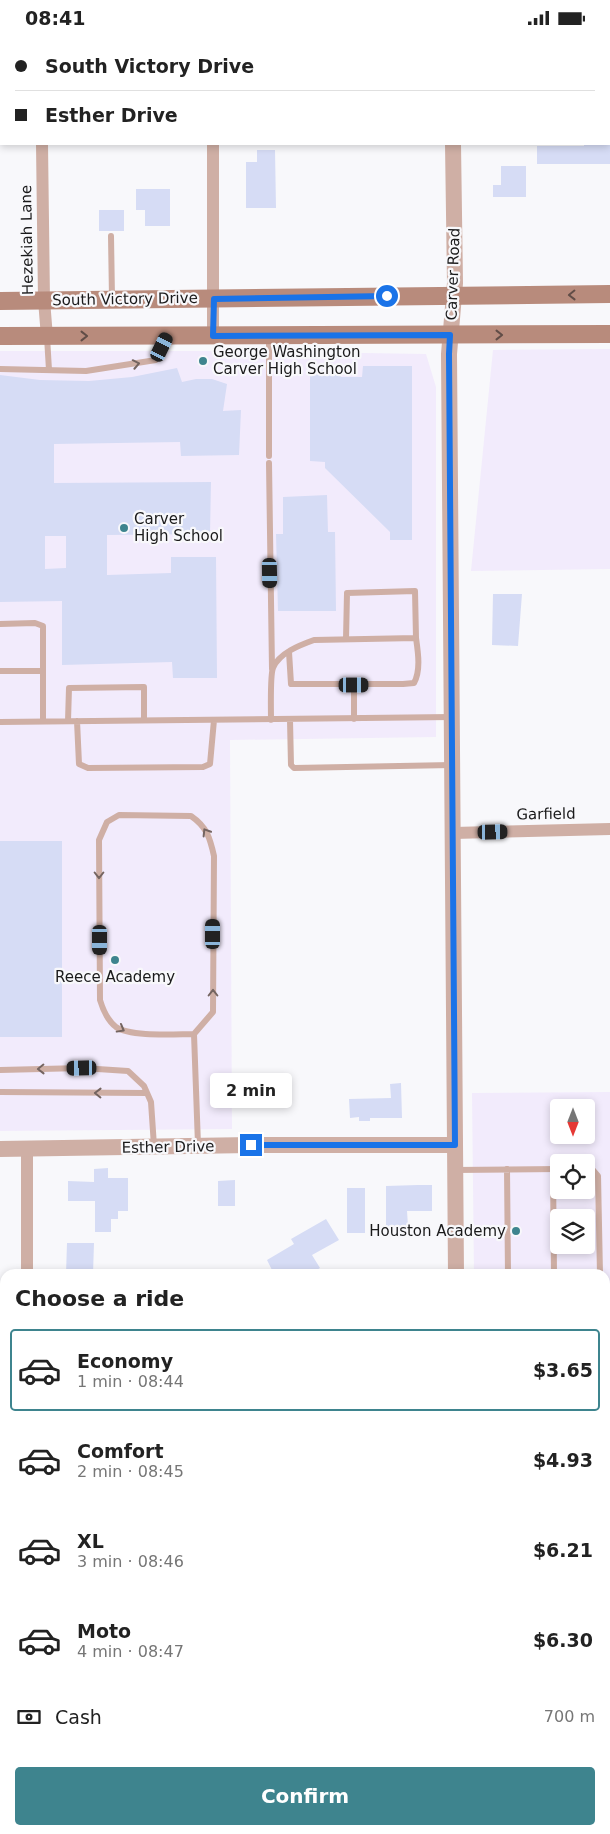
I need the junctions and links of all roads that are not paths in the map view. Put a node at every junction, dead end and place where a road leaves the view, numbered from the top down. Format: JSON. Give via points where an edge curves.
{"nodes":[{"id":1,"x":42,"y":145,"type":"edge"},
{"id":2,"x":213,"y":145,"type":"edge"},
{"id":3,"x":453,"y":145,"type":"edge"},
{"id":4,"x":111,"y":236,"type":"dead end"},
{"id":5,"x":610,"y":294,"type":"edge"},
{"id":6,"x":454,"y":296,"type":"junction"},
{"id":7,"x":214,"y":299,"type":"junction"},
{"id":8,"x":44,"y":300,"type":"junction"},
{"id":9,"x":112,"y":300,"type":"junction"},
{"id":10,"x":0,"y":301,"type":"edge"},
{"id":11,"x":610,"y":334,"type":"edge"},
{"id":12,"x":450,"y":335,"type":"junction"},
{"id":13,"x":0,"y":336,"type":"edge"},
{"id":14,"x":168,"y":336,"type":"junction"},
{"id":15,"x":213,"y":336,"type":"junction"},
{"id":16,"x":269,"y":336,"type":"junction"},
{"id":17,"x":47,"y":337,"type":"junction"},
{"id":18,"x":0,"y":369,"type":"edge"},
{"id":19,"x":49,"y":370,"type":"junction"},
{"id":20,"x":0,"y":624,"type":"edge"},
{"id":21,"x":416,"y":638,"type":"junction"},
{"id":22,"x":346,"y":639,"type":"junction"},
{"id":23,"x":289,"y":652,"type":"junction"},
{"id":24,"x":272,"y":669,"type":"junction"},
{"id":25,"x":0,"y":671,"type":"edge"},
{"id":26,"x":43,"y":671,"type":"junction"},
{"id":27,"x":354,"y":685,"type":"junction"},
{"id":28,"x":452,"y":717,"type":"junction"},
{"id":29,"x":354,"y":719,"type":"junction"},
{"id":30,"x":271,"y":720,"type":"junction"},
{"id":31,"x":290,"y":720,"type":"junction"},
{"id":32,"x":0,"y":721,"type":"edge"},
{"id":33,"x":43,"y":721,"type":"junction"},
{"id":34,"x":68,"y":721,"type":"junction"},
{"id":35,"x":77,"y":721,"type":"junction"},
{"id":36,"x":144,"y":721,"type":"junction"},
{"id":37,"x":214,"y":721,"type":"junction"},
{"id":38,"x":453,"y":765,"type":"junction"},
{"id":39,"x":610,"y":829,"type":"edge"},
{"id":40,"x":454,"y":833,"type":"junction"},
{"id":41,"x":194,"y":1034,"type":"junction"},
{"id":42,"x":0,"y":1069,"type":"edge"},
{"id":43,"x":0,"y":1092,"type":"edge"},
{"id":44,"x":147,"y":1093,"type":"junction"},
{"id":45,"x":455,"y":1145,"type":"junction"},
{"id":46,"x":198,"y":1146,"type":"junction"},
{"id":47,"x":154,"y":1147,"type":"junction"},
{"id":48,"x":0,"y":1149,"type":"edge"},
{"id":49,"x":27,"y":1149,"type":"junction"},
{"id":50,"x":507,"y":1169,"type":"junction"},
{"id":51,"x":550,"y":1169,"type":"edge"},
{"id":52,"x":455,"y":1170,"type":"junction"},
{"id":53,"x":595,"y":1172,"type":"edge"},
{"id":54,"x":555,"y":1199,"type":"edge"},
{"id":55,"x":27,"y":1269,"type":"edge"},
{"id":56,"x":456,"y":1269,"type":"edge"},
{"id":57,"x":508,"y":1269,"type":"edge"},
{"id":58,"x":554,"y":1269,"type":"edge"},
{"id":59,"x":600,"y":1269,"type":"edge"}],
"edges":[{"from":1,"to":8,"type":"street","name":"Hezekiah Lane"},
{"from":2,"to":7,"type":"street"},
{"from":3,"to":6,"type":"street","name":"Carver Road"},
{"from":4,"to":9,"type":"lane"},
{"from":5,"to":6,"type":"main road","name":"South Victory Drive","one_way":true},
{"from":6,"to":7,"type":"main road","name":"South Victory Drive"},
{"from":6,"to":12,"type":"street","name":"Carver Road"},
{"from":7,"to":9,"type":"main road","name":"South Victory Drive"},
{"from":7,"to":15,"type":"street"},
{"from":8,"to":9,"type":"main road","name":"South Victory Drive"},
{"from":8,"to":10,"type":"main road","name":"South Victory Drive"},
{"from":8,"to":17,"type":"street","name":"Hezekiah Lane"},
{"from":12,"to":11,"type":"main road","one_way":true},
{"from":12,"to":16,"type":"main road"},
{"from":12,"to":28,"type":"street","name":"Carver Road"},
{"from":13,"to":17,"type":"main road"},
{"from":14,"to":15,"type":"main road"},
{"from":17,"to":14,"type":"main road","one_way":true},
{"from":19,"to":14,"type":"lane","one_way":true,"via":[[86,371],[156,360]]},
{"from":15,"to":16,"type":"main road"},
{"from":16,"to":24,"type":"lane"},
{"from":17,"to":19,"type":"lane"},
{"from":18,"to":19,"type":"lane"},
{"from":20,"to":26,"type":"lane","via":[[35,623],[43,626]]},
{"from":21,"to":22,"type":"lane"},
{"from":21,"to":22,"type":"lane","via":[[415,591],[406,591],[347,593]]},
{"from":21,"to":27,"type":"lane","via":[[418,676],[414,683]]},
{"from":22,"to":23,"type":"lane","via":[[314,640]]},
{"from":23,"to":24,"type":"lane"},
{"from":23,"to":27,"type":"lane","via":[[291,685]]},
{"from":24,"to":30,"type":"lane"},
{"from":25,"to":26,"type":"lane"},
{"from":26,"to":33,"type":"lane"},
{"from":27,"to":29,"type":"lane"},
{"from":28,"to":29,"type":"lane"},
{"from":28,"to":38,"type":"street","name":"Carver Road"},
{"from":29,"to":31,"type":"lane"},
{"from":30,"to":31,"type":"lane"},
{"from":30,"to":37,"type":"lane"},
{"from":31,"to":38,"type":"lane","via":[[291,765],[294,768]]},
{"from":32,"to":33,"type":"lane"},
{"from":33,"to":34,"type":"lane"},
{"from":34,"to":35,"type":"lane"},
{"from":34,"to":36,"type":"lane","via":[[68,688],[144,687]]},
{"from":35,"to":36,"type":"lane"},
{"from":35,"to":37,"type":"lane","via":[[79,764],[88,768],[203,767],[210,764]]},
{"from":36,"to":37,"type":"lane"},
{"from":38,"to":40,"type":"street","name":"Carver Road"},
{"from":39,"to":40,"type":"street","name":"Garfield"},
{"from":40,"to":45,"type":"street","name":"Carver Road"},
{"from":41,"to":41,"type":"lane","one_way":true,"via":[[213,1012],[214,856],[210,837],[191,816],[119,815],[107,822],[99,840],[100,1000],[104,1015],[115,1027],[128,1033]]},
{"from":41,"to":46,"type":"lane"},
{"from":44,"to":42,"type":"lane","one_way":true,"via":[[128,1071]]},
{"from":44,"to":43,"type":"lane","one_way":true},
{"from":44,"to":47,"type":"lane","via":[[151,1102]]},
{"from":45,"to":46,"type":"street","name":"Esther Drive"},
{"from":45,"to":52,"type":"street","name":"Carver Road"},
{"from":46,"to":47,"type":"street","name":"Esther Drive"},
{"from":47,"to":49,"type":"street","name":"Esther Drive"},
{"from":48,"to":49,"type":"street","name":"Esther Drive"},
{"from":49,"to":55,"type":"street"},
{"from":50,"to":51,"type":"lane"},
{"from":50,"to":52,"type":"lane"},
{"from":50,"to":57,"type":"lane"},
{"from":52,"to":56,"type":"street","name":"Carver Road"},
{"from":53,"to":59,"type":"lane","via":[[598,1176]]},
{"from":54,"to":58,"type":"lane"}]}
